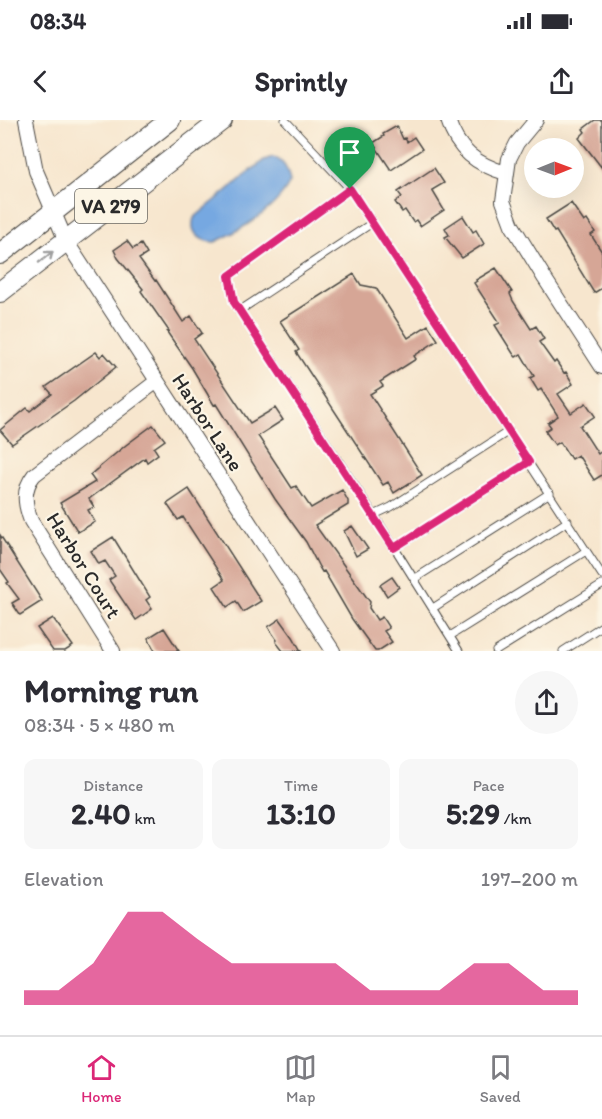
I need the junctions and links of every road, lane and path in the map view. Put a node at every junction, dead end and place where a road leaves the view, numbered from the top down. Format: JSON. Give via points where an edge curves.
{"nodes":[{"id":1,"x":26,"y":120,"type":"edge"},
{"id":2,"x":170,"y":120,"type":"edge"},
{"id":3,"x":222,"y":120,"type":"edge"},
{"id":4,"x":285,"y":120,"type":"edge"},
{"id":5,"x":448,"y":120,"type":"edge"},
{"id":6,"x":536,"y":120,"type":"edge"},
{"id":7,"x":506,"y":173,"type":"junction"},
{"id":8,"x":350,"y":189,"type":"junction"},
{"id":9,"x":54,"y":212,"type":"junction"},
{"id":10,"x":372,"y":223,"type":"junction"},
{"id":11,"x":66,"y":241,"type":"junction"},
{"id":12,"x":0,"y":254,"type":"edge"},
{"id":13,"x":0,"y":292,"type":"edge"},
{"id":14,"x":239,"y":311,"type":"junction"},
{"id":15,"x":602,"y":367,"type":"edge"},
{"id":16,"x":157,"y":381,"type":"junction"},
{"id":17,"x":509,"y":431,"type":"junction"},
{"id":18,"x":529,"y":462,"type":"junction"},
{"id":19,"x":550,"y":493,"type":"junction"},
{"id":20,"x":374,"y":515,"type":"junction"},
{"id":21,"x":568,"y":521,"type":"junction"},
{"id":22,"x":394,"y":548,"type":"junction"},
{"id":23,"x":586,"y":551,"type":"junction"},
{"id":24,"x":602,"y":575,"type":"edge"},
{"id":25,"x":414,"y":579,"type":"junction"},
{"id":26,"x":602,"y":585,"type":"edge"},
{"id":27,"x":433,"y":608,"type":"junction"},
{"id":28,"x":602,"y":626,"type":"edge"},
{"id":29,"x":450,"y":636,"type":"junction"},
{"id":30,"x":113,"y":651,"type":"edge"},
{"id":31,"x":333,"y":651,"type":"edge"},
{"id":32,"x":459,"y":651,"type":"edge"},
{"id":33,"x":496,"y":651,"type":"edge"},
{"id":34,"x":563,"y":651,"type":"edge"}],
"edges":[{"from":1,"to":9,"type":"street","name":"Harbor Lane","via":[[36,171]]},
{"from":2,"to":9,"type":"main road","number":"VA 279"},
{"from":3,"to":11,"type":"main road","number":"VA 279"},
{"from":4,"to":8,"type":"lane"},
{"from":5,"to":7,"type":"street","via":[[467,154],[490,169]]},
{"from":6,"to":7,"type":"street","via":[[517,143]]},
{"from":7,"to":15,"type":"street","via":[[503,201],[512,225]]},
{"from":8,"to":10,"type":"lane"},
{"from":8,"to":14,"type":"lane","via":[[229,276]]},
{"from":9,"to":11,"type":"street","name":"Harbor Lane"},
{"from":9,"to":12,"type":"main road","number":"VA 279"},
{"from":10,"to":14,"type":"lane"},
{"from":10,"to":17,"type":"lane"},
{"from":13,"to":11,"type":"main road","number":"VA 279","one_way":true},
{"from":11,"to":16,"type":"street","name":"Harbor Lane"},
{"from":14,"to":20,"type":"lane"},
{"from":16,"to":30,"type":"street","name":"Harbor Court","via":[[34,476],[26,491],[30,521]]},
{"from":16,"to":31,"type":"street","name":"Harbor Lane"},
{"from":17,"to":18,"type":"lane"},
{"from":17,"to":20,"type":"lane"},
{"from":18,"to":19,"type":"lane"},
{"from":18,"to":22,"type":"lane"},
{"from":19,"to":21,"type":"lane"},
{"from":19,"to":25,"type":"lane"},
{"from":20,"to":22,"type":"lane"},
{"from":21,"to":23,"type":"lane"},
{"from":21,"to":27,"type":"lane"},
{"from":22,"to":25,"type":"lane"},
{"from":23,"to":24,"type":"lane"},
{"from":23,"to":29,"type":"lane"},
{"from":25,"to":27,"type":"lane"},
{"from":26,"to":33,"type":"lane"},
{"from":27,"to":29,"type":"lane"},
{"from":28,"to":34,"type":"lane"},
{"from":29,"to":32,"type":"lane"}]}
